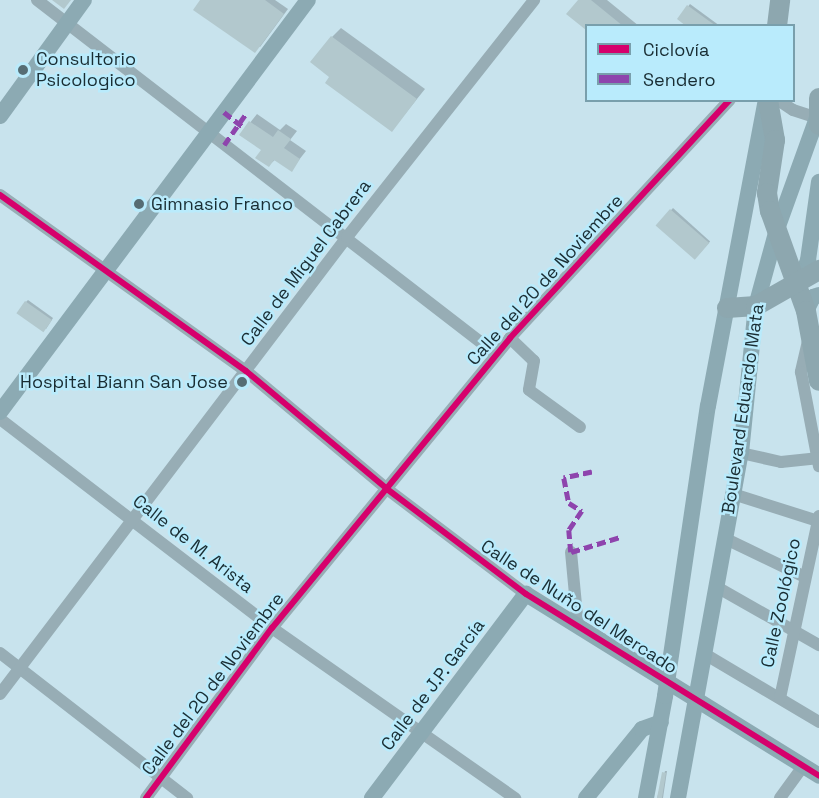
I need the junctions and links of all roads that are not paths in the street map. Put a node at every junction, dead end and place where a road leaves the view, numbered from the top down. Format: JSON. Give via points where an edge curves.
{"nodes":[{"id":1,"x":37,"y":0,"type":"edge"},
{"id":2,"x":84,"y":0,"type":"edge"},
{"id":3,"x":308,"y":0,"type":"edge"},
{"id":4,"x":534,"y":0,"type":"edge"},
{"id":5,"x":780,"y":0,"type":"edge"},
{"id":6,"x":67,"y":22,"type":"junction"},
{"id":7,"x":777,"y":24,"type":"edge"},
{"id":8,"x":819,"y":98,"type":"edge"},
{"id":9,"x":728,"y":102,"type":"edge"},
{"id":10,"x":767,"y":102,"type":"edge"},
{"id":11,"x":767,"y":102,"type":"edge"},
{"id":12,"x":781,"y":102,"type":"edge"},
{"id":13,"x":0,"y":116,"type":"edge"},
{"id":14,"x":818,"y":121,"type":"edge"},
{"id":15,"x":209,"y":134,"type":"junction"},
{"id":16,"x":819,"y":182,"type":"edge"},
{"id":17,"x":0,"y":195,"type":"edge"},
{"id":18,"x":777,"y":229,"type":"junction"},
{"id":19,"x":347,"y":237,"type":"junction"},
{"id":20,"x":819,"y":270,"type":"edge"},
{"id":21,"x":105,"y":273,"type":"junction"},
{"id":22,"x":798,"y":284,"type":"junction"},
{"id":23,"x":819,"y":295,"type":"edge"},
{"id":24,"x":756,"y":306,"type":"junction"},
{"id":25,"x":727,"y":308,"type":"junction"},
{"id":26,"x":806,"y":311,"type":"junction"},
{"id":27,"x":809,"y":337,"type":"junction"},
{"id":28,"x":510,"y":338,"type":"junction"},
{"id":29,"x":496,"y":354,"type":"junction"},
{"id":30,"x":246,"y":371,"type":"junction"},
{"id":31,"x":819,"y":381,"type":"edge"},
{"id":32,"x":0,"y":412,"type":"edge"},
{"id":33,"x":0,"y":419,"type":"edge"},
{"id":34,"x":580,"y":427,"type":"dead end"},
{"id":35,"x":741,"y":453,"type":"junction"},
{"id":36,"x":818,"y":462,"type":"edge"},
{"id":37,"x":387,"y":489,"type":"junction"},
{"id":38,"x":733,"y":494,"type":"junction"},
{"id":39,"x":818,"y":518,"type":"edge"},
{"id":40,"x":134,"y":520,"type":"junction"},
{"id":41,"x":724,"y":538,"type":"junction"},
{"id":42,"x":572,"y":552,"type":"dead end"},
{"id":43,"x":805,"y":577,"type":"junction"},
{"id":44,"x":715,"y":586,"type":"junction"},
{"id":45,"x":526,"y":594,"type":"junction"},
{"id":46,"x":578,"y":626,"type":"junction"},
{"id":47,"x":272,"y":628,"type":"junction"},
{"id":48,"x":793,"y":629,"type":"junction"},
{"id":49,"x":819,"y":645,"type":"edge"},
{"id":50,"x":0,"y":653,"type":"edge"},
{"id":51,"x":703,"y":653,"type":"junction"},
{"id":52,"x":20,"y":667,"type":"junction"},
{"id":53,"x":666,"y":683,"type":"junction"},
{"id":54,"x":0,"y":694,"type":"edge"},
{"id":55,"x":780,"y":698,"type":"junction"},
{"id":56,"x":696,"y":700,"type":"junction"},
{"id":57,"x":661,"y":722,"type":"junction"},
{"id":58,"x":819,"y":723,"type":"edge"},
{"id":59,"x":421,"y":733,"type":"junction"},
{"id":60,"x":803,"y":766,"type":"junction"},
{"id":61,"x":819,"y":776,"type":"edge"},
{"id":62,"x":161,"y":779,"type":"junction"},
{"id":63,"x":146,"y":798,"type":"edge"},
{"id":64,"x":187,"y":798,"type":"edge"},
{"id":65,"x":372,"y":798,"type":"edge"},
{"id":66,"x":515,"y":798,"type":"edge"},
{"id":67,"x":586,"y":798,"type":"edge"},
{"id":68,"x":646,"y":798,"type":"edge"},
{"id":69,"x":678,"y":798,"type":"edge"},
{"id":70,"x":780,"y":798,"type":"edge"}],
"edges":[{"from":1,"to":6,"type":"street"},
{"from":2,"to":6,"type":"street"},
{"from":3,"to":15,"type":"street"},
{"from":4,"to":19,"type":"street","name":"Calle de Miguel Cabrera"},
{"from":5,"to":7,"type":"main road"},
{"from":6,"to":13,"type":"street"},
{"from":6,"to":15,"type":"street"},
{"from":8,"to":14,"type":"main road","name":"Boulevard Eduardo Mata"},
{"from":9,"to":28,"type":"street","name":"Calle del 20 de Noviembre"},
{"from":10,"to":18,"type":"main road","via":[[775,140],[767,193]]},
{"from":11,"to":25,"type":"street","name":"Boulevard Eduardo Mata"},
{"from":12,"to":14,"type":"street"},
{"from":14,"to":18,"type":"street","name":"Boulevard Eduardo Mata"},
{"from":15,"to":19,"type":"street"},
{"from":15,"to":21,"type":"street"},
{"from":16,"to":22,"type":"street","via":[[808,260]]},
{"from":17,"to":21,"type":"street","name":"Calle de Nuño del Mercado"},
{"from":18,"to":22,"type":"main road"},
{"from":18,"to":24,"type":"street","name":"Boulevard Eduardo Mata"},
{"from":19,"to":29,"type":"street"},
{"from":19,"to":30,"type":"street","name":"Calle de Miguel Cabrera"},
{"from":20,"to":22,"type":"main road"},
{"from":21,"to":30,"type":"street","name":"Calle de Nuño del Mercado"},
{"from":21,"to":32,"type":"street"},
{"from":22,"to":24,"type":"main road"},
{"from":22,"to":26,"type":"main road"},
{"from":23,"to":26,"type":"street","via":[[813,297]]},
{"from":24,"to":25,"type":"main road"},
{"from":24,"to":35,"type":"street","name":"Boulevard Eduardo Mata"},
{"from":25,"to":53,"type":"street","name":"Boulevard Eduardo Mata","via":[[708,406]]},
{"from":26,"to":27,"type":"main road"},
{"from":27,"to":31,"type":"main road"},
{"from":27,"to":36,"type":"street","via":[[801,372]]},
{"from":28,"to":29,"type":"street","name":"Calle del 20 de Noviembre"},
{"from":28,"to":34,"type":"street","via":[[534,361],[529,390]]},
{"from":29,"to":37,"type":"street","name":"Calle del 20 de Noviembre"},
{"from":30,"to":37,"type":"street","name":"Calle de Nuño del Mercado"},
{"from":30,"to":40,"type":"street","name":"Calle de Miguel Cabrera"},
{"from":33,"to":40,"type":"street","name":"Calle de M. Arista"},
{"from":35,"to":36,"type":"street","via":[[781,462]]},
{"from":35,"to":38,"type":"street","name":"Boulevard Eduardo Mata"},
{"from":37,"to":45,"type":"street","name":"Calle de Nuño del Mercado"},
{"from":37,"to":47,"type":"street","name":"Calle del 20 de Noviembre"},
{"from":38,"to":39,"type":"street"},
{"from":38,"to":41,"type":"street","name":"Boulevard Eduardo Mata"},
{"from":39,"to":43,"type":"street","name":"Calle Zoológico"},
{"from":40,"to":47,"type":"street","name":"Calle de M. Arista"},
{"from":40,"to":52,"type":"street","name":"Calle de Miguel Cabrera"},
{"from":41,"to":43,"type":"street"},
{"from":41,"to":44,"type":"street","name":"Boulevard Eduardo Mata"},
{"from":42,"to":46,"type":"street"},
{"from":43,"to":48,"type":"street","name":"Calle Zoológico"},
{"from":44,"to":48,"type":"street"},
{"from":44,"to":51,"type":"street","name":"Boulevard Eduardo Mata"},
{"from":45,"to":46,"type":"street","name":"Calle de Nuño del Mercado"},
{"from":45,"to":59,"type":"street","name":"Calle de J.P. García"},
{"from":46,"to":53,"type":"street","name":"Calle de Nuño del Mercado"},
{"from":47,"to":59,"type":"street","name":"Calle de M. Arista"},
{"from":47,"to":62,"type":"street","name":"Calle del 20 de Noviembre"},
{"from":48,"to":49,"type":"street"},
{"from":48,"to":55,"type":"street","name":"Calle Zoológico"},
{"from":50,"to":52,"type":"street"},
{"from":51,"to":55,"type":"street"},
{"from":51,"to":56,"type":"street","name":"Boulevard Eduardo Mata"},
{"from":52,"to":54,"type":"street","name":"Calle de Miguel Cabrera"},
{"from":52,"to":62,"type":"street"},
{"from":53,"to":56,"type":"street","name":"Calle de Nuño del Mercado"},
{"from":53,"to":57,"type":"street","name":"Boulevard Eduardo Mata"},
{"from":55,"to":58,"type":"street"},
{"from":56,"to":60,"type":"street","name":"Calle de Nuño del Mercado"},
{"from":56,"to":69,"type":"street","name":"Boulevard Eduardo Mata"},
{"from":57,"to":67,"type":"street","via":[[642,729]]},
{"from":57,"to":68,"type":"street","name":"Boulevard Eduardo Mata"},
{"from":59,"to":65,"type":"street","name":"Calle de J.P. García"},
{"from":59,"to":66,"type":"street","name":"Calle de M. Arista"},
{"from":60,"to":61,"type":"street","name":"Calle de Nuño del Mercado"},
{"from":60,"to":70,"type":"street"},
{"from":62,"to":63,"type":"street","name":"Calle del 20 de Noviembre"},
{"from":62,"to":64,"type":"street"}]}
